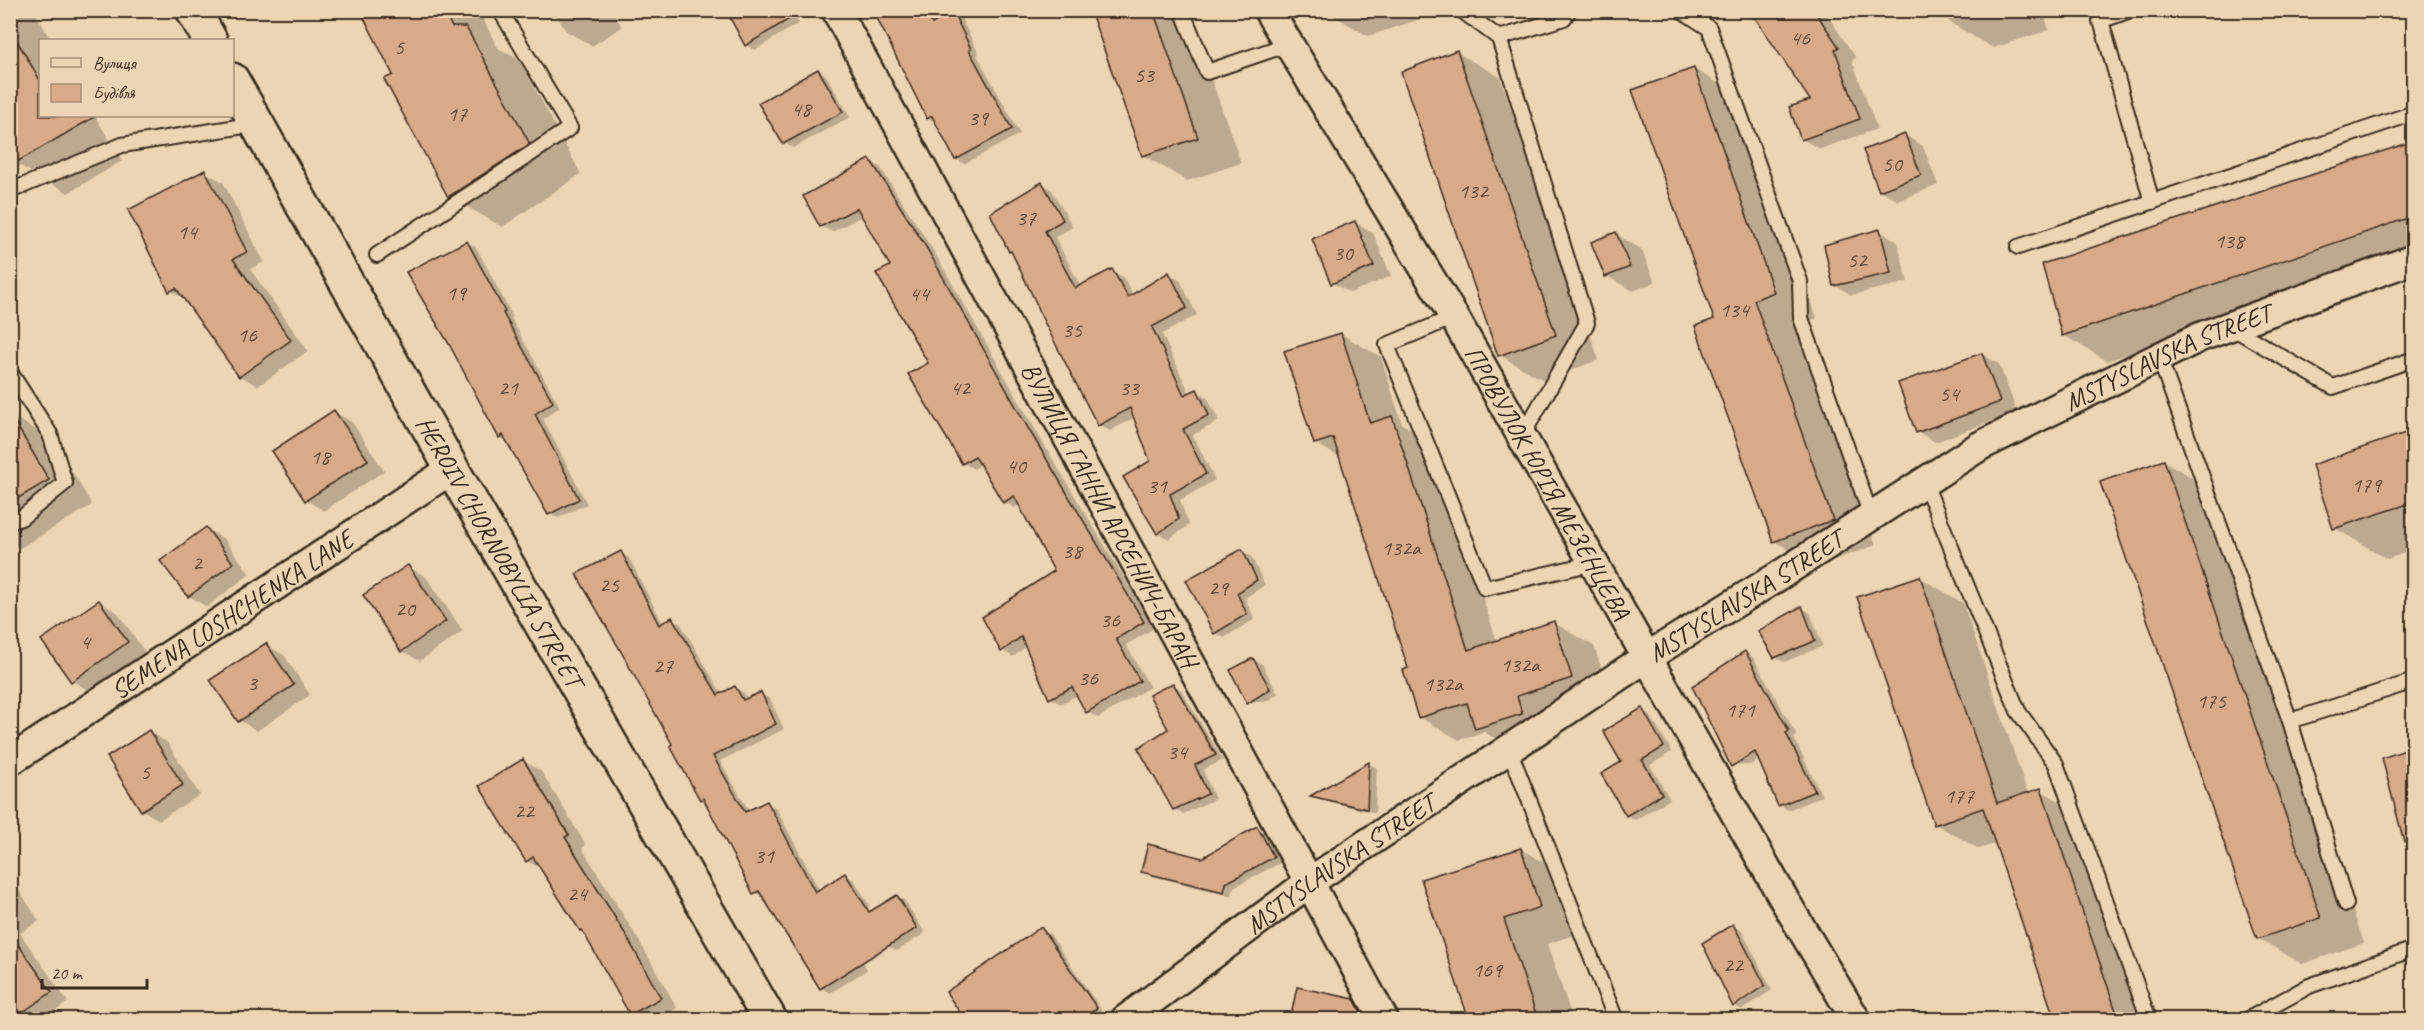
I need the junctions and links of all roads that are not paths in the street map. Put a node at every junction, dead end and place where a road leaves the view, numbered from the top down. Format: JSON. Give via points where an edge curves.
{"nodes":[{"id":1,"x":193,"y":10,"type":"edge"},
{"id":2,"x":500,"y":10,"type":"edge"},
{"id":3,"x":836,"y":10,"type":"edge"},
{"id":4,"x":1182,"y":10,"type":"edge"},
{"id":5,"x":1268,"y":10,"type":"edge"},
{"id":6,"x":1461,"y":10,"type":"edge"},
{"id":7,"x":1569,"y":10,"type":"edge"},
{"id":8,"x":1681,"y":10,"type":"edge"},
{"id":9,"x":2131,"y":10,"type":"edge"},
{"id":10,"x":2099,"y":16,"type":"edge"},
{"id":11,"x":1499,"y":38,"type":"junction"},
{"id":12,"x":209,"y":39,"type":"edge"},
{"id":13,"x":1289,"y":44,"type":"junction"},
{"id":14,"x":234,"y":84,"type":"edge"},
{"id":15,"x":2414,"y":113,"type":"edge"},
{"id":16,"x":257,"y":124,"type":"junction"},
{"id":17,"x":10,"y":191,"type":"edge"},
{"id":18,"x":2152,"y":202,"type":"junction"},
{"id":19,"x":2018,"y":247,"type":"dead end"},
{"id":20,"x":377,"y":255,"type":"dead end"},
{"id":21,"x":2414,"y":260,"type":"edge"},
{"id":22,"x":1454,"y":317,"type":"junction"},
{"id":23,"x":2230,"y":326,"type":"junction"},
{"id":24,"x":2158,"y":357,"type":"junction"},
{"id":25,"x":2414,"y":359,"type":"edge"},
{"id":26,"x":10,"y":372,"type":"edge"},
{"id":27,"x":1522,"y":436,"type":"junction"},
{"id":28,"x":452,"y":470,"type":"junction"},
{"id":29,"x":1924,"y":482,"type":"junction"},
{"id":30,"x":1871,"y":516,"type":"junction"},
{"id":31,"x":10,"y":522,"type":"edge"},
{"id":32,"x":1594,"y":563,"type":"junction"},
{"id":33,"x":1647,"y":657,"type":"junction"},
{"id":34,"x":2414,"y":681,"type":"edge"},
{"id":35,"x":2290,"y":721,"type":"junction"},
{"id":36,"x":1509,"y":749,"type":"junction"},
{"id":37,"x":10,"y":760,"type":"edge"},
{"id":38,"x":1311,"y":881,"type":"junction"},
{"id":39,"x":2346,"y":904,"type":"dead end"},
{"id":40,"x":2414,"y":949,"type":"edge"},
{"id":41,"x":2145,"y":1018,"type":"edge"},
{"id":42,"x":770,"y":1020,"type":"edge"},
{"id":43,"x":1125,"y":1020,"type":"edge"},
{"id":44,"x":1384,"y":1020,"type":"edge"},
{"id":45,"x":1616,"y":1020,"type":"edge"},
{"id":46,"x":1856,"y":1020,"type":"edge"},
{"id":47,"x":2247,"y":1020,"type":"edge"}],
"edges":[{"from":1,"to":12,"type":"main road"},
{"from":2,"to":20,"type":"lane","via":[[570,128]]},
{"from":3,"to":38,"type":"street","name":"ВУЛИЦЯ ГАННИ АРСЕНИЧ-БАРАН"},
{"from":4,"to":13,"type":"lane","via":[[1207,72]]},
{"from":5,"to":13,"type":"street","name":"ПРОВУЛОК ЮРІЯ МЕЗЕНЦЕВА"},
{"from":6,"to":11,"type":"lane"},
{"from":7,"to":11,"type":"lane","via":[[1564,18]]},
{"from":8,"to":30,"type":"lane","via":[[1709,28],[1800,281],[1801,318]]},
{"from":9,"to":10,"type":"lane"},
{"from":10,"to":18,"type":"lane"},
{"from":11,"to":27,"type":"lane","via":[[1587,323]]},
{"from":13,"to":22,"type":"street","name":"ПРОВУЛОК ЮРІЯ МЕЗЕНЦЕВА"},
{"from":14,"to":16,"type":"main road","name":"HEROIV CHORNOBYLIA STREET"},
{"from":15,"to":18,"type":"lane"},
{"from":16,"to":17,"type":"lane","via":[[122,145]]},
{"from":16,"to":28,"type":"main road","name":"HEROIV CHORNOBYLIA STREET"},
{"from":18,"to":19,"type":"lane"},
{"from":21,"to":23,"type":"street","name":"MSTYSLAVSKA STREET"},
{"from":22,"to":27,"type":"street","name":"ПРОВУЛОК ЮРІЯ МЕЗЕНЦЕВА"},
{"from":22,"to":32,"type":"lane","via":[[1387,345],[1485,588]]},
{"from":23,"to":24,"type":"street","name":"MSTYSLAVSKA STREET"},
{"from":23,"to":25,"type":"lane","via":[[2333,387]]},
{"from":24,"to":29,"type":"street","name":"MSTYSLAVSKA STREET","via":[[1980,446]]},
{"from":24,"to":35,"type":"lane"},
{"from":26,"to":31,"type":"lane","via":[[50,434],[65,483],[21,518]]},
{"from":27,"to":32,"type":"street","name":"ПРОВУЛОК ЮРІЯ МЕЗЕНЦЕВА"},
{"from":28,"to":37,"type":"street","name":"SEMENA LOSHCHENKA LANE"},
{"from":28,"to":42,"type":"main road","name":"HEROIV CHORNOBYLIA STREET"},
{"from":29,"to":30,"type":"street","name":"MSTYSLAVSKA STREET"},
{"from":29,"to":41,"type":"lane","via":[[2018,711],[2056,764]]},
{"from":30,"to":33,"type":"street","name":"MSTYSLAVSKA STREET"},
{"from":32,"to":33,"type":"street","name":"ПРОВУЛОК ЮРІЯ МЕЗЕНЦЕВА"},
{"from":33,"to":36,"type":"street","name":"MSTYSLAVSKA STREET"},
{"from":33,"to":46,"type":"street","name":"ПРОВУЛОК ЮРІЯ МЕЗЕНЦЕВА"},
{"from":34,"to":35,"type":"lane"},
{"from":35,"to":39,"type":"lane"},
{"from":36,"to":38,"type":"street","name":"MSTYSLAVSKA STREET"},
{"from":36,"to":45,"type":"lane"},
{"from":38,"to":43,"type":"street","name":"MSTYSLAVSKA STREET"},
{"from":38,"to":44,"type":"street","name":"ВУЛИЦЯ ГАННИ АРСЕНИЧ-БАРАН"},
{"from":40,"to":47,"type":"lane","via":[[2309,986]]}]}
